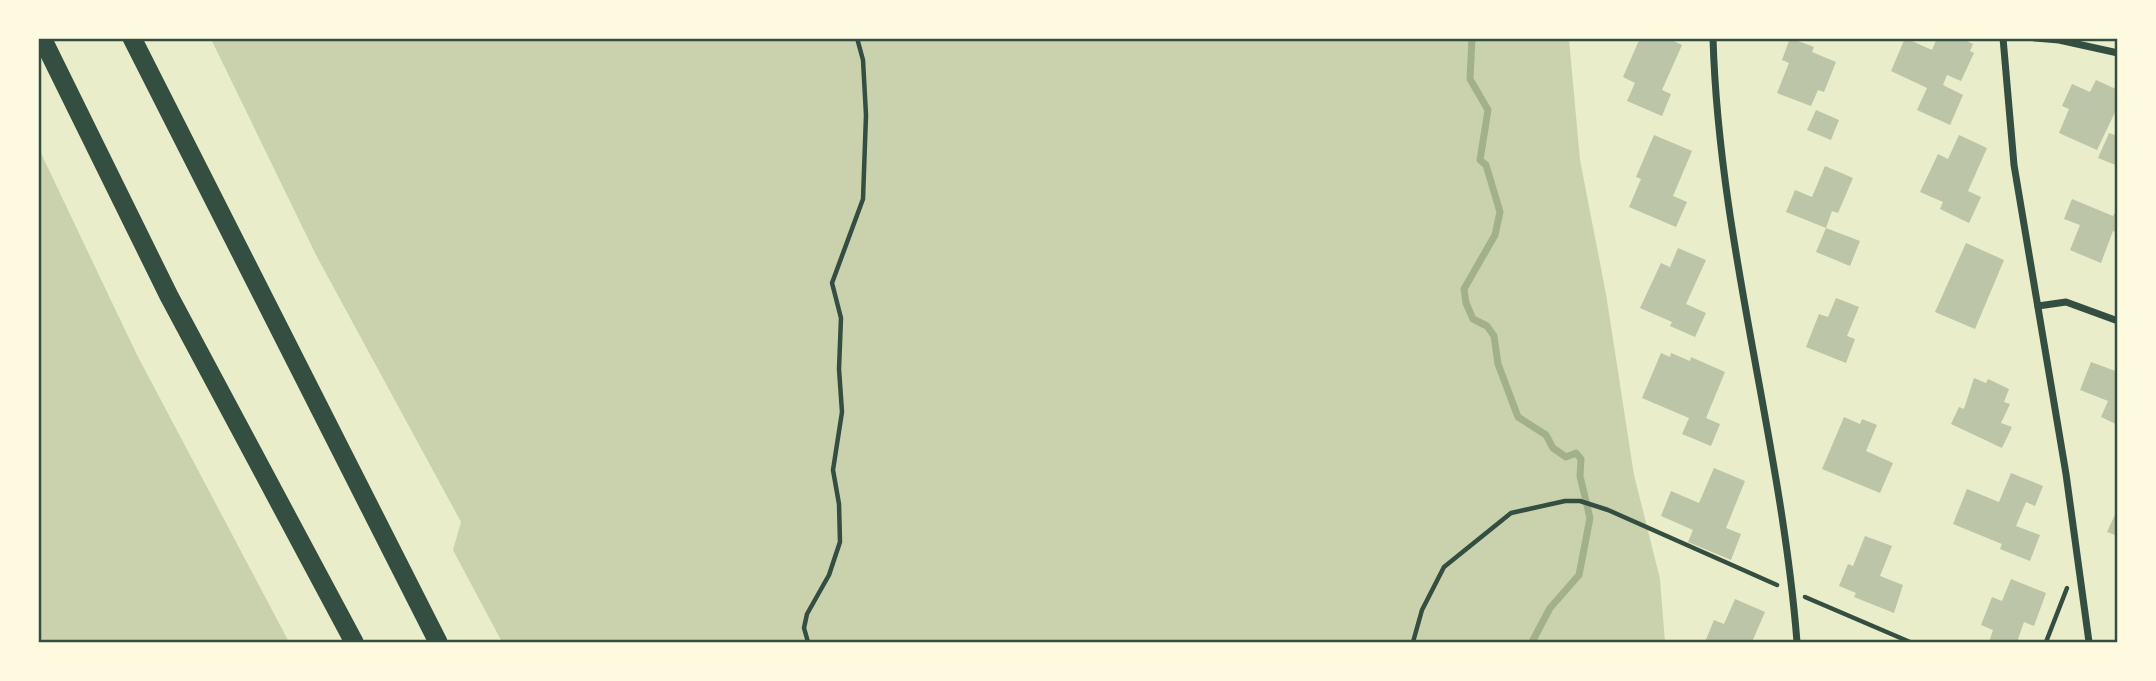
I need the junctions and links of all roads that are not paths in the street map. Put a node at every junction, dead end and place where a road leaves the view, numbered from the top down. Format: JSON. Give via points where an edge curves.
{"nodes":[{"id":1,"x":42,"y":38,"type":"edge"},
{"id":2,"x":132,"y":38,"type":"edge"},
{"id":3,"x":141,"y":38,"type":"edge"},
{"id":4,"x":1713,"y":38,"type":"edge"},
{"id":5,"x":2003,"y":38,"type":"edge"},
{"id":6,"x":2035,"y":38,"type":"edge"},
{"id":7,"x":2118,"y":54,"type":"edge"},
{"id":8,"x":146,"y":71,"type":"junction"},
{"id":9,"x":2038,"y":306,"type":"junction"},
{"id":10,"x":2118,"y":321,"type":"edge"},
{"id":11,"x":354,"y":642,"type":"edge"},
{"id":12,"x":438,"y":642,"type":"edge"},
{"id":13,"x":1797,"y":642,"type":"edge"},
{"id":14,"x":2089,"y":642,"type":"edge"}],
"edges":[{"from":1,"to":11,"type":"highway","via":[[169,296]]},
{"from":2,"to":8,"type":"highway"},
{"from":3,"to":8,"type":"highway"},
{"from":4,"to":13,"type":"street","via":[[1732,223]]},
{"from":5,"to":9,"type":"street","via":[[2014,165]]},
{"from":6,"to":7,"type":"street"},
{"from":8,"to":12,"type":"highway"},
{"from":9,"to":10,"type":"street","via":[[2066,302]]},
{"from":9,"to":14,"type":"street"}]}
